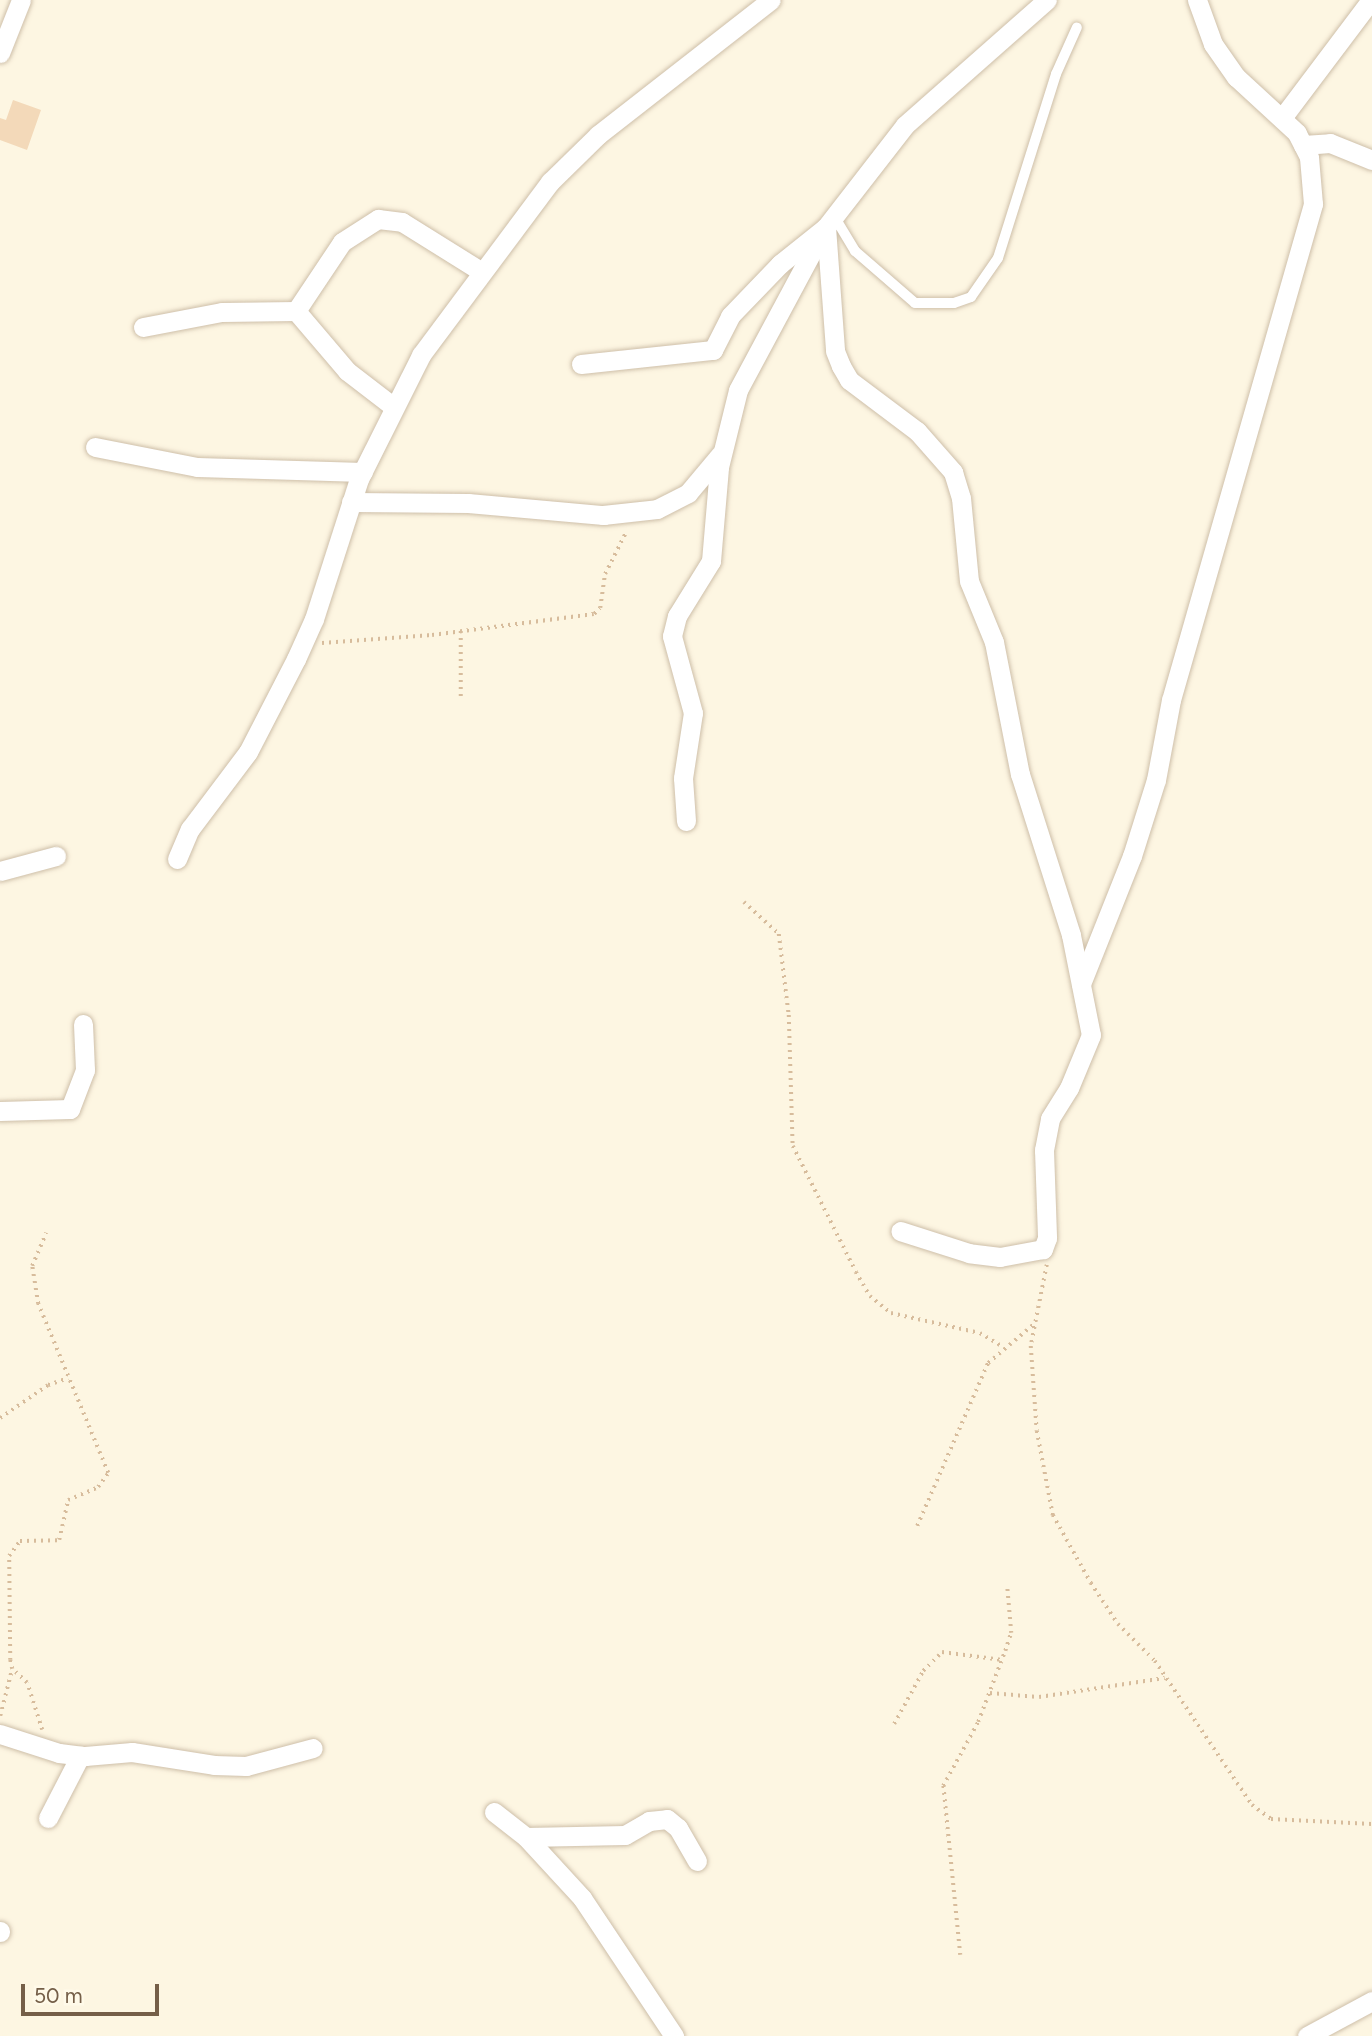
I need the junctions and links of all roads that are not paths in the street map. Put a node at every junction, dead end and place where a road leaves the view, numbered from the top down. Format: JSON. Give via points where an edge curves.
{"nodes":[{"id":1,"x":21,"y":0,"type":"edge"},
{"id":2,"x":771,"y":0,"type":"edge"},
{"id":3,"x":1047,"y":0,"type":"edge"},
{"id":4,"x":1197,"y":0,"type":"edge"},
{"id":5,"x":1371,"y":0,"type":"edge"},
{"id":6,"x":1077,"y":27,"type":"dead end"},
{"id":7,"x":2,"y":44,"type":"edge"},
{"id":8,"x":1282,"y":118,"type":"junction"},
{"id":9,"x":1303,"y":145,"type":"junction"},
{"id":10,"x":1372,"y":160,"type":"edge"},
{"id":11,"x":830,"y":221,"type":"junction"},
{"id":12,"x":482,"y":272,"type":"junction"},
{"id":13,"x":296,"y":311,"type":"junction"},
{"id":14,"x":143,"y":327,"type":"dead end"},
{"id":15,"x":581,"y":364,"type":"dead end"},
{"id":16,"x":394,"y":407,"type":"junction"},
{"id":17,"x":95,"y":447,"type":"dead end"},
{"id":18,"x":722,"y":452,"type":"junction"},
{"id":19,"x":363,"y":471,"type":"junction"},
{"id":20,"x":351,"y":502,"type":"junction"},
{"id":21,"x":686,"y":821,"type":"dead end"},
{"id":22,"x":56,"y":856,"type":"dead end"},
{"id":23,"x":177,"y":859,"type":"dead end"},
{"id":24,"x":0,"y":870,"type":"edge"},
{"id":25,"x":1082,"y":984,"type":"junction"},
{"id":26,"x":83,"y":1024,"type":"dead end"},
{"id":27,"x":0,"y":1111,"type":"edge"},
{"id":28,"x":900,"y":1231,"type":"dead end"},
{"id":29,"x":0,"y":1734,"type":"edge"},
{"id":30,"x":313,"y":1748,"type":"dead end"},
{"id":31,"x":80,"y":1756,"type":"junction"},
{"id":32,"x":494,"y":1812,"type":"dead end"},
{"id":33,"x":48,"y":1818,"type":"dead end"},
{"id":34,"x":526,"y":1837,"type":"junction"},
{"id":35,"x":697,"y":1861,"type":"dead end"},
{"id":36,"x":1372,"y":2000,"type":"edge"},
{"id":37,"x":674,"y":2036,"type":"edge"},
{"id":38,"x":1307,"y":2036,"type":"edge"}],
"edges":[{"from":1,"to":7,"type":"street"},
{"from":2,"to":12,"type":"street","via":[[598,135],[550,182]]},
{"from":3,"to":11,"type":"street","via":[[905,125]]},
{"from":4,"to":8,"type":"street","via":[[1213,44],[1236,77]]},
{"from":5,"to":8,"type":"street"},
{"from":6,"to":11,"type":"lane","via":[[1056,74],[998,257],[971,297],[927,306],[915,303],[869,266]]},
{"from":8,"to":9,"type":"street"},
{"from":9,"to":10,"type":"street","via":[[1330,143]]},
{"from":9,"to":25,"type":"street","via":[[1314,183],[1313,204],[1171,700],[1156,780]]},
{"from":11,"to":15,"type":"street","via":[[751,292],[730,316],[713,350]]},
{"from":11,"to":18,"type":"street","via":[[738,390]]},
{"from":11,"to":25,"type":"street","via":[[835,351],[841,366],[849,380],[917,431],[953,472],[961,498],[969,581],[994,642],[1020,774],[1053,872]]},
{"from":12,"to":13,"type":"street","via":[[402,222],[378,219],[342,242]]},
{"from":12,"to":16,"type":"street","via":[[421,355]]},
{"from":13,"to":14,"type":"street","via":[[222,312]]},
{"from":13,"to":16,"type":"street","via":[[347,371]]},
{"from":16,"to":19,"type":"street"},
{"from":17,"to":19,"type":"street","via":[[197,467]]},
{"from":18,"to":20,"type":"street","via":[[688,493],[672,503],[629,512],[603,515],[468,503]]},
{"from":18,"to":21,"type":"street","via":[[711,561],[677,616],[672,636],[693,713],[683,778]]},
{"from":19,"to":20,"type":"street"},
{"from":20,"to":23,"type":"street","via":[[303,645],[248,752],[190,830]]},
{"from":22,"to":24,"type":"street"},
{"from":25,"to":28,"type":"street","via":[[1091,1035],[1050,1119],[1044,1150],[1046,1245],[1000,1257],[969,1253]]},
{"from":26,"to":27,"type":"street","via":[[85,1070],[70,1108]]},
{"from":29,"to":31,"type":"street"},
{"from":30,"to":31,"type":"street","via":[[246,1766],[182,1762],[132,1752]]},
{"from":31,"to":33,"type":"street"},
{"from":32,"to":34,"type":"street"},
{"from":34,"to":35,"type":"street","via":[[625,1835],[649,1821],[667,1819],[678,1828]]},
{"from":34,"to":37,"type":"street","via":[[582,1898]]},
{"from":36,"to":38,"type":"street"}]}
